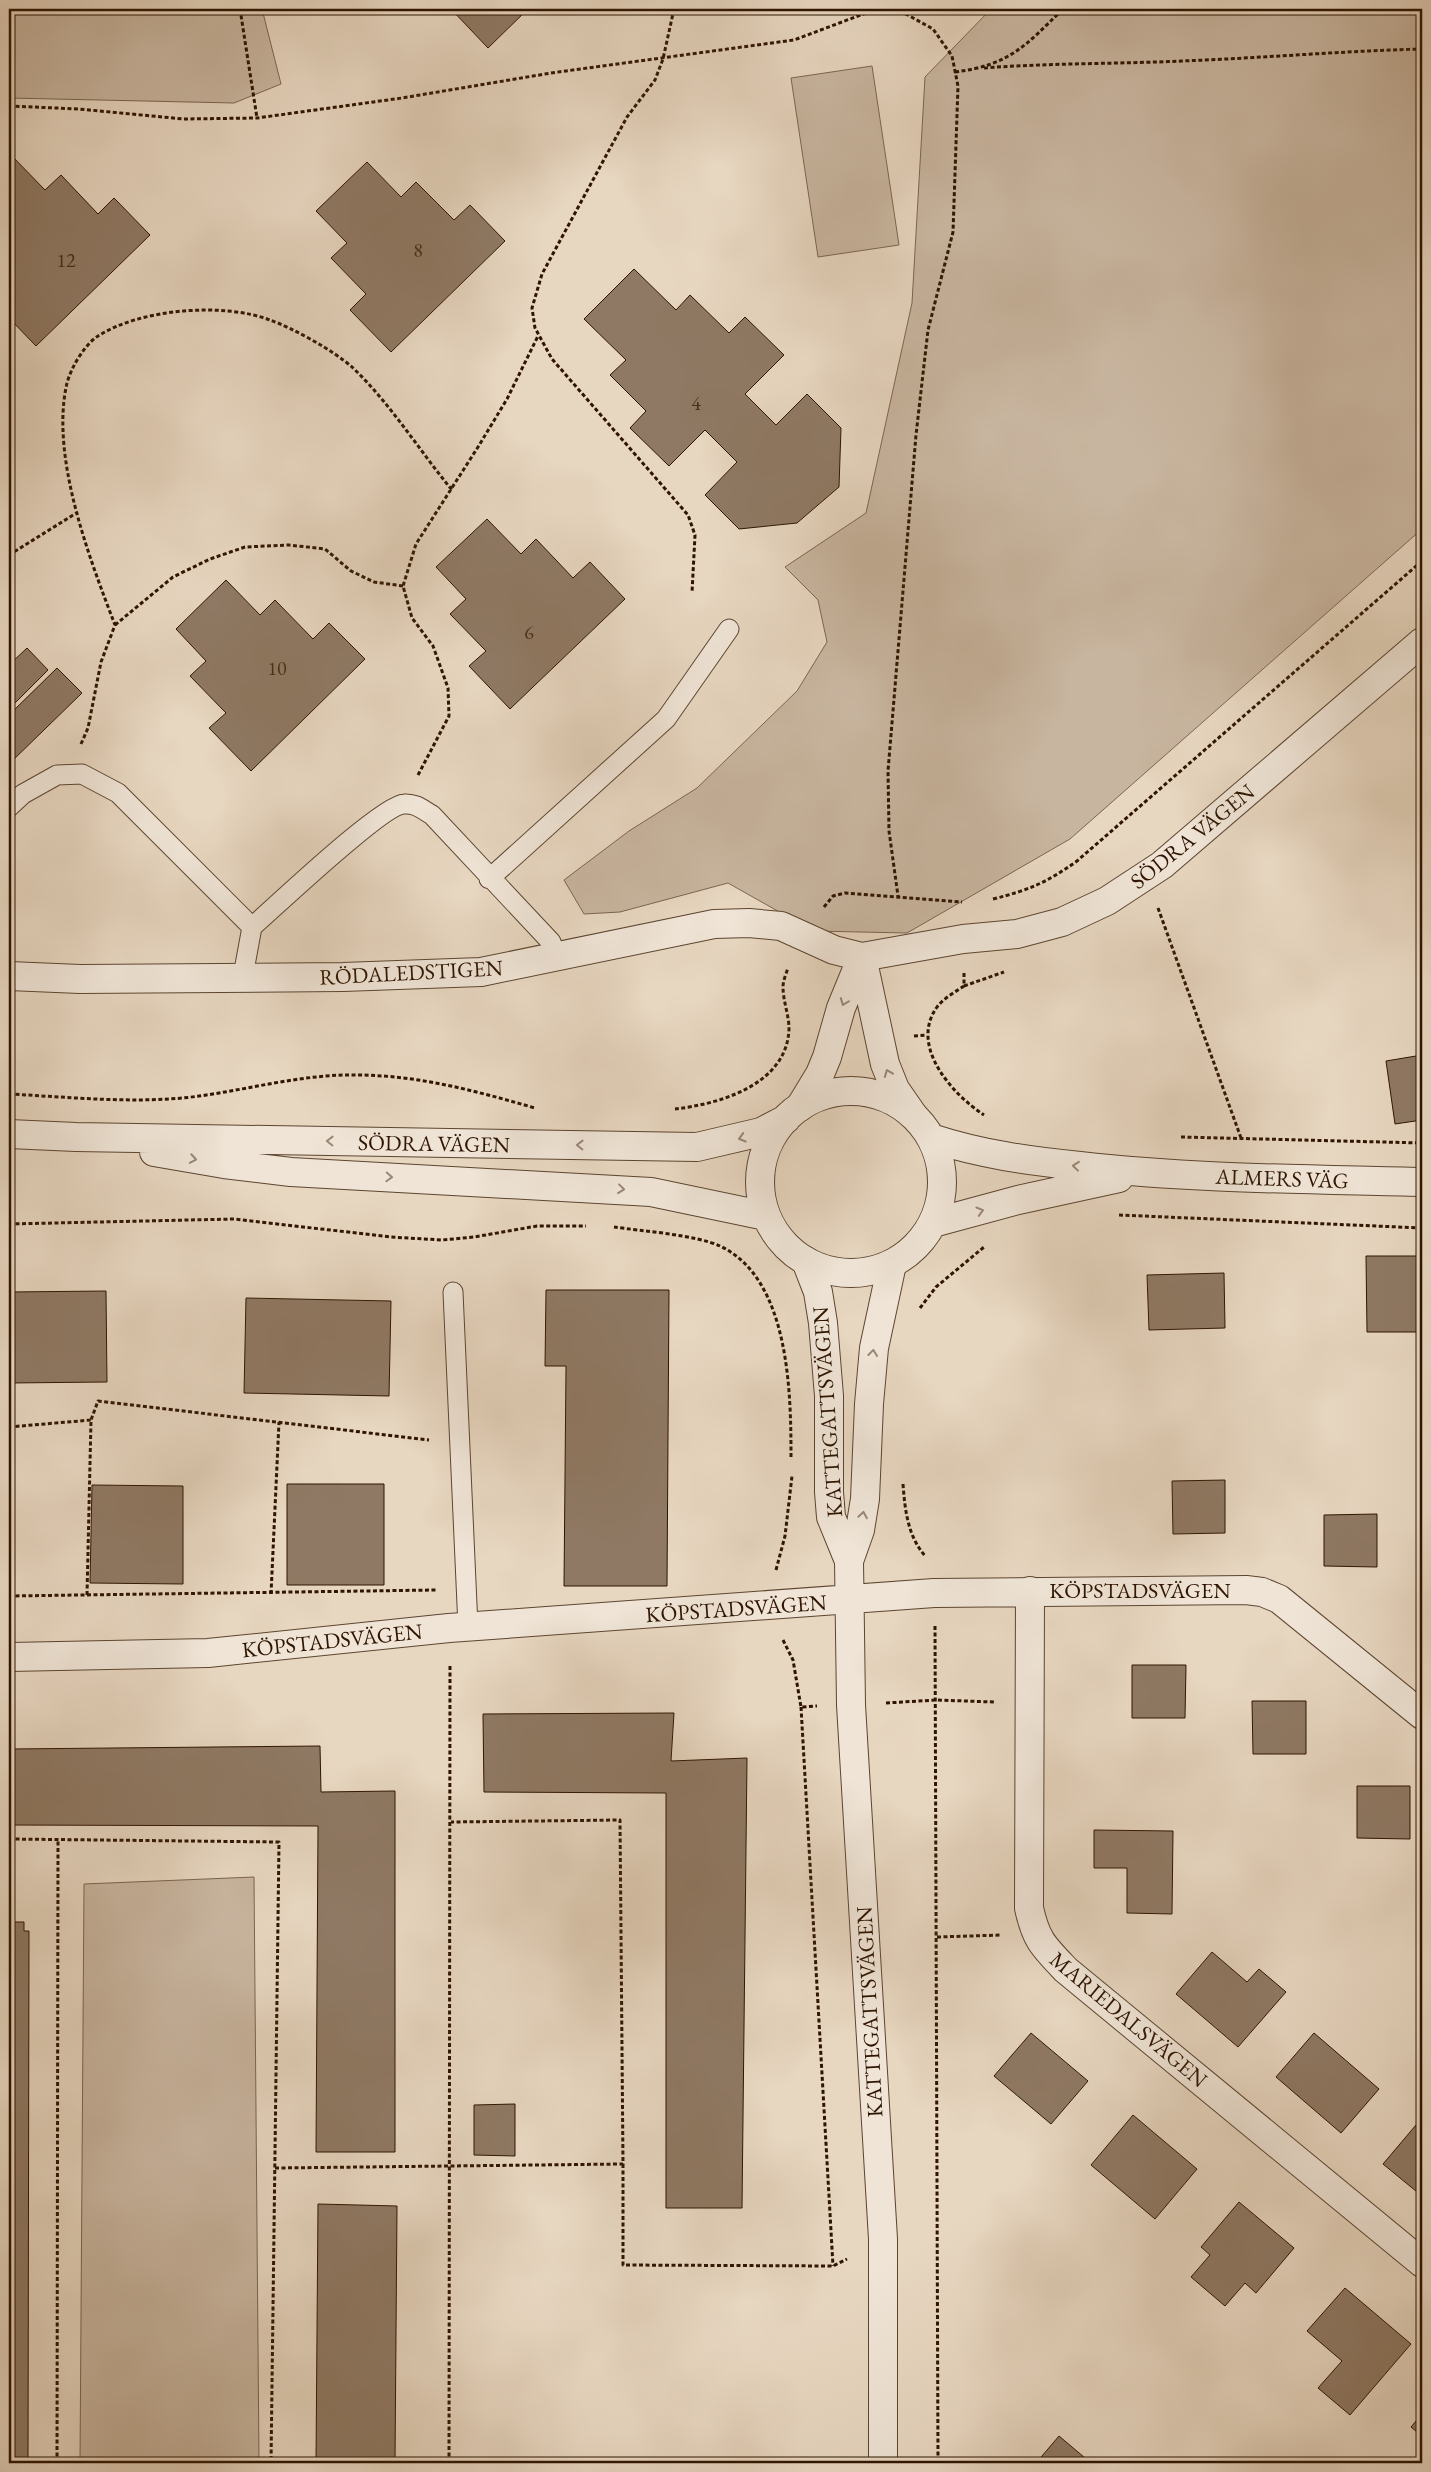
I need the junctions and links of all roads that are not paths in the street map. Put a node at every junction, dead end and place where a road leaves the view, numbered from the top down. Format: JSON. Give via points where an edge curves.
{"nodes":[{"id":1,"x":729,"y":628,"type":"dead end"},
{"id":2,"x":1422,"y":642,"type":"edge"},
{"id":3,"x":9,"y":807,"type":"edge"},
{"id":4,"x":489,"y":879,"type":"junction"},
{"id":5,"x":252,"y":927,"type":"junction"},
{"id":6,"x":862,"y":957,"type":"junction"},
{"id":7,"x":557,"y":958,"type":"junction"},
{"id":8,"x":9,"y":976,"type":"edge"},
{"id":9,"x":243,"y":976,"type":"junction"},
{"id":10,"x":793,"y":1113,"type":"junction"},
{"id":11,"x":913,"y":1115,"type":"junction"},
{"id":12,"x":9,"y":1134,"type":"edge"},
{"id":13,"x":76,"y":1137,"type":"junction"},
{"id":14,"x":931,"y":1138,"type":"junction"},
{"id":15,"x":1142,"y":1173,"type":"junction"},
{"id":16,"x":1422,"y":1182,"type":"edge"},
{"id":17,"x":766,"y":1216,"type":"junction"},
{"id":18,"x":933,"y":1223,"type":"junction"},
{"id":19,"x":806,"y":1262,"type":"junction"},
{"id":20,"x":892,"y":1264,"type":"junction"},
{"id":21,"x":453,"y":1292,"type":"dead end"},
{"id":22,"x":849,"y":1561,"type":"junction"},
{"id":23,"x":1030,"y":1591,"type":"junction"},
{"id":24,"x":851,"y":1600,"type":"junction"},
{"id":25,"x":458,"y":1628,"type":"junction"},
{"id":26,"x":9,"y":1657,"type":"edge"},
{"id":27,"x":1422,"y":1715,"type":"edge"},
{"id":28,"x":1422,"y":2263,"type":"edge"},
{"id":29,"x":883,"y":2463,"type":"edge"}],
"edges":[{"from":1,"to":4,"type":"lane","via":[[666,719]]},
{"from":2,"to":6,"type":"street","name":"SÖDRA VÄGEN","via":[[1162,865],[1107,902],[1062,922],[1016,934],[963,939]]},
{"from":3,"to":5,"type":"lane","via":[[23,794],[57,775],[82,774],[118,793]]},
{"from":4,"to":5,"type":"lane","via":[[432,815],[416,805],[402,804],[371,823]]},
{"from":4,"to":7,"type":"lane","via":[[551,942]]},
{"from":5,"to":9,"type":"lane"},
{"from":6,"to":7,"type":"street","name":"RÖDALEDSTIGEN","via":[[834,950],[781,926],[749,923],[714,924]]},
{"from":6,"to":10,"type":"street","one_way":true,"via":[[841,1008],[827,1057]]},
{"from":11,"to":6,"type":"street","one_way":true,"via":[[895,1089],[885,1064]]},
{"from":7,"to":9,"type":"street","name":"RÖDALEDSTIGEN","via":[[481,972],[343,977]]},
{"from":8,"to":9,"type":"street","name":"RÖDALEDSTIGEN","via":[[80,979]]},
{"from":10,"to":11,"type":"street","name":"SÖDRA VÄGEN","via":[[832,1093],[867,1093],[891,1101]]},
{"from":10,"to":13,"type":"street","name":"SÖDRA VÄGEN","one_way":true,"via":[[761,1132],[697,1147]]},
{"from":10,"to":17,"type":"street","via":[[767,1148],[762,1164],[761,1198]]},
{"from":11,"to":14,"type":"street"},
{"from":12,"to":13,"type":"street","name":"SÖDRA VÄGEN"},
{"from":13,"to":17,"type":"street","name":"SÖDRA VÄGEN","one_way":true,"via":[[224,1164],[291,1172],[651,1192]]},
{"from":15,"to":14,"type":"street","name":"ALMERS VÄG","one_way":true,"via":[[1016,1159],[966,1150]]},
{"from":14,"to":18,"type":"street","via":[[942,1171],[942,1189]]},
{"from":15,"to":16,"type":"street","name":"ALMERS VÄG"},
{"from":18,"to":15,"type":"street","name":"ALMERS VÄG","one_way":true,"via":[[1018,1200]]},
{"from":17,"to":19,"type":"street","via":[[778,1237]]},
{"from":18,"to":20,"type":"street","via":[[916,1247]]},
{"from":19,"to":20,"type":"street","via":[[848,1274],[864,1273]]},
{"from":19,"to":22,"type":"street","name":"KATTEGATTSVÄGEN","via":[[818,1292],[823,1324],[829,1396],[831,1517]]},
{"from":22,"to":20,"type":"street","name":"KATTEGATTSVÄGEN","one_way":true,"via":[[860,1530],[865,1500],[874,1348]]},
{"from":21,"to":25,"type":"lane","via":[[466,1589]]},
{"from":22,"to":24,"type":"street","name":"KATTEGATTSVÄGEN"},
{"from":23,"to":24,"type":"street","name":"KÖPSTADSVÄGEN","via":[[934,1593]]},
{"from":23,"to":27,"type":"street","name":"KÖPSTADSVÄGEN","via":[[1262,1592],[1279,1599],[1298,1613]]},
{"from":23,"to":28,"type":"street","name":"MARIEDALSVÄGEN","via":[[1029,1908],[1034,1932],[1066,1970]]},
{"from":24,"to":25,"type":"street","name":"KÖPSTADSVÄGEN"},
{"from":24,"to":29,"type":"street","name":"KATTEGATTSVÄGEN","via":[[851,1705],[883,2239]]},
{"from":25,"to":26,"type":"street","name":"KÖPSTADSVÄGEN","via":[[208,1653]]}]}
